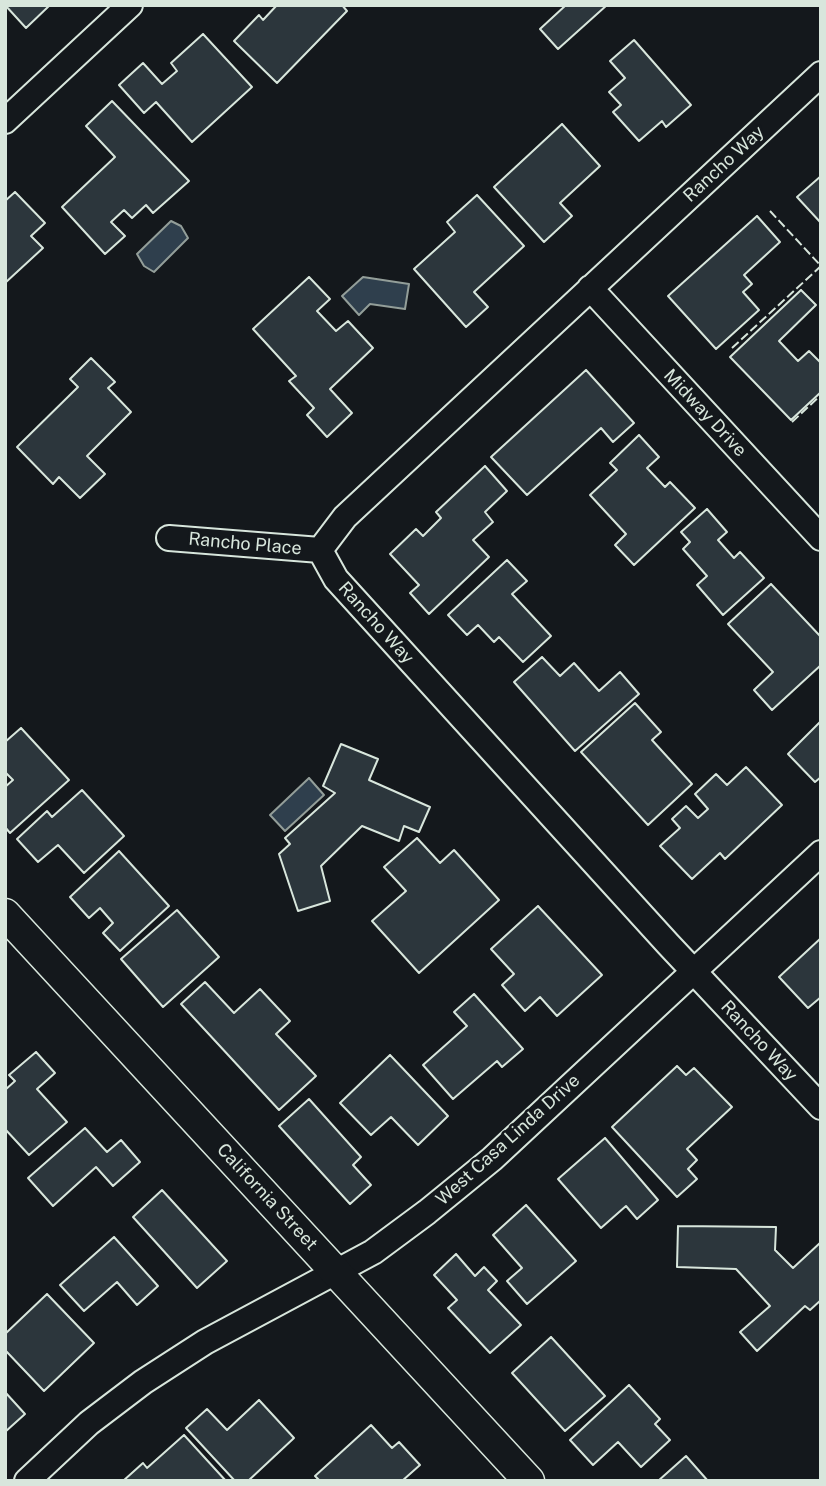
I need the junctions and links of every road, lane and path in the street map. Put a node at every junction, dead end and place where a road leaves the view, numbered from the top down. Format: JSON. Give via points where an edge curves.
{"nodes":[{"id":1,"x":130,"y":5,"type":"edge"},
{"id":2,"x":821,"y":74,"type":"edge"},
{"id":3,"x":5,"y":121,"type":"edge"},
{"id":4,"x":590,"y":288,"type":"junction"},
{"id":5,"x":169,"y":538,"type":"dead end"},
{"id":6,"x":821,"y":538,"type":"edge"},
{"id":7,"x":320,"y":550,"type":"junction"},
{"id":8,"x":821,"y":853,"type":"edge"},
{"id":9,"x":5,"y":914,"type":"edge"},
{"id":10,"x":694,"y":969,"type":"junction"},
{"id":11,"x":821,"y":1107,"type":"edge"},
{"id":12,"x":336,"y":1271,"type":"junction"},
{"id":13,"x":27,"y":1481,"type":"edge"},
{"id":14,"x":529,"y":1481,"type":"edge"}],
"edges":[{"from":1,"to":3,"type":"street"},
{"from":2,"to":4,"type":"street","name":"Rancho Way"},
{"from":4,"to":6,"type":"street","name":"Midway Drive"},
{"from":4,"to":7,"type":"street","name":"Rancho Way","via":[[345,517]]},
{"from":5,"to":7,"type":"street","name":"Rancho Place"},
{"from":7,"to":10,"type":"street","name":"Rancho Way","via":[[336,579]]},
{"from":8,"to":10,"type":"street","name":"West Casa Linda Drive"},
{"from":9,"to":12,"type":"street","name":"California Street"},
{"from":10,"to":11,"type":"street","name":"Rancho Way"},
{"from":10,"to":12,"type":"street","name":"West Casa Linda Drive","via":[[492,1159],[373,1252]]},
{"from":12,"to":13,"type":"street","name":"West Casa Linda Drive","via":[[205,1342],[143,1382],[89,1423]]},
{"from":12,"to":14,"type":"street","name":"California Street"}]}
